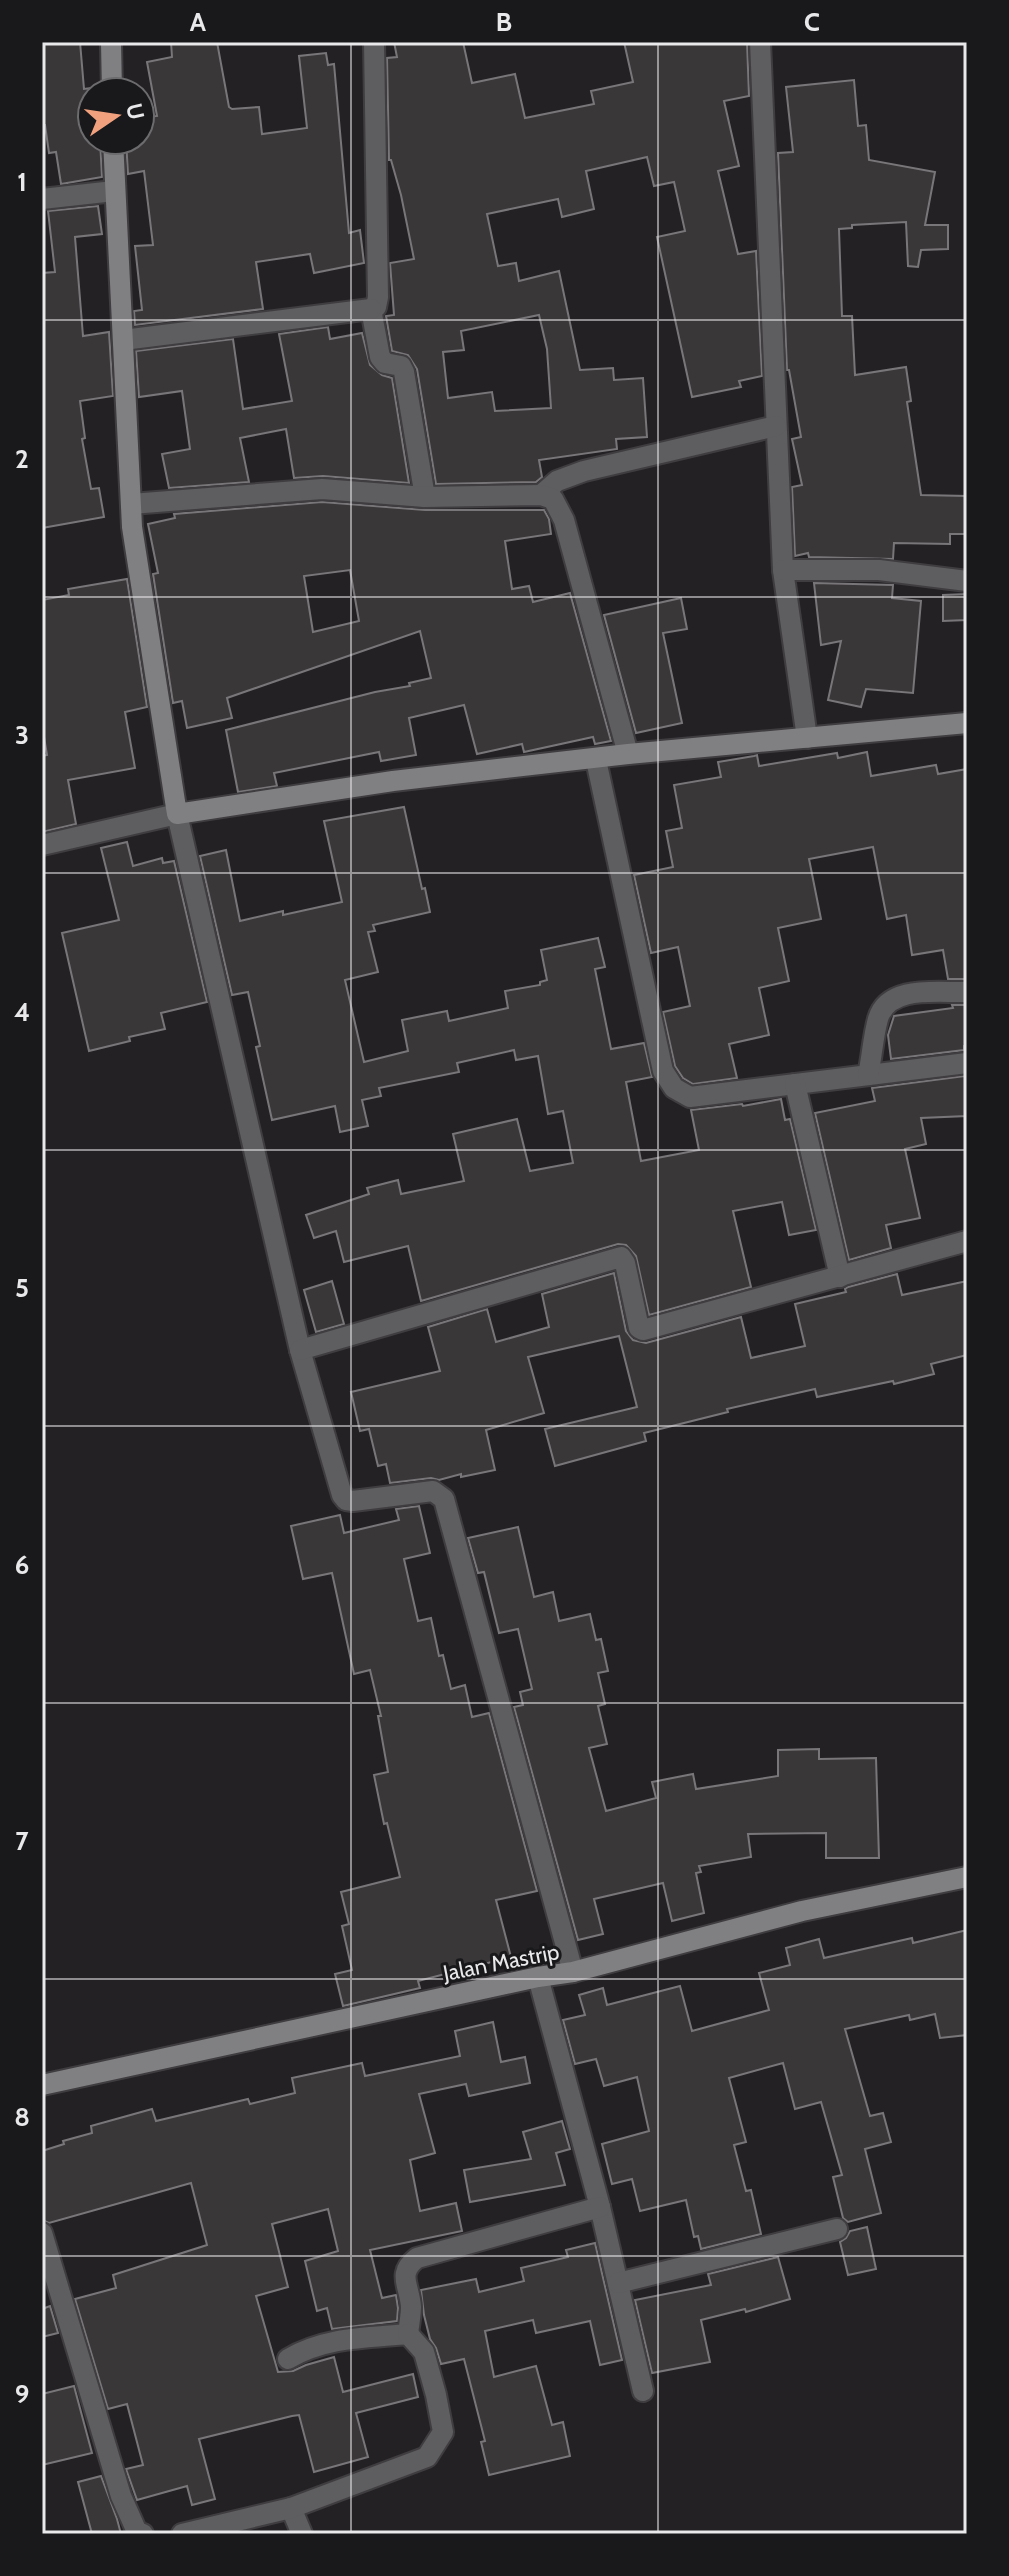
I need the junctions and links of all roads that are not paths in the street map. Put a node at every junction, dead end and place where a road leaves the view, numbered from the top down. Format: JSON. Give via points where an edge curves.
{"nodes":[{"id":1,"x":111,"y":42,"type":"edge"},
{"id":2,"x":374,"y":42,"type":"edge"},
{"id":3,"x":760,"y":42,"type":"edge"},
{"id":4,"x":112,"y":76,"type":"edge"},
{"id":5,"x":113,"y":156,"type":"edge"},
{"id":6,"x":114,"y":191,"type":"junction"},
{"id":7,"x":42,"y":199,"type":"edge"},
{"id":8,"x":371,"y":309,"type":"junction"},
{"id":9,"x":123,"y":340,"type":"junction"},
{"id":10,"x":776,"y":426,"type":"junction"},
{"id":11,"x":541,"y":495,"type":"junction"},
{"id":12,"x":425,"y":497,"type":"junction"},
{"id":13,"x":131,"y":504,"type":"junction"},
{"id":14,"x":783,"y":570,"type":"junction"},
{"id":15,"x":967,"y":581,"type":"edge"},
{"id":16,"x":967,"y":723,"type":"edge"},
{"id":17,"x":807,"y":738,"type":"junction"},
{"id":18,"x":628,"y":754,"type":"junction"},
{"id":19,"x":596,"y":760,"type":"junction"},
{"id":20,"x":177,"y":814,"type":"junction"},
{"id":21,"x":42,"y":845,"type":"edge"},
{"id":22,"x":967,"y":992,"type":"edge"},
{"id":23,"x":967,"y":1063,"type":"edge"},
{"id":24,"x":868,"y":1075,"type":"junction"},
{"id":25,"x":795,"y":1084,"type":"junction"},
{"id":26,"x":967,"y":1241,"type":"edge"},
{"id":27,"x":840,"y":1277,"type":"junction"},
{"id":28,"x":300,"y":1350,"type":"junction"},
{"id":29,"x":967,"y":1877,"type":"edge"},
{"id":30,"x":573,"y":1972,"type":"junction"},
{"id":31,"x":538,"y":1977,"type":"junction"},
{"id":32,"x":42,"y":2085,"type":"edge"},
{"id":33,"x":600,"y":2207,"type":"junction"},
{"id":34,"x":837,"y":2229,"type":"dead end"},
{"id":35,"x":42,"y":2233,"type":"edge"},
{"id":36,"x":618,"y":2283,"type":"junction"},
{"id":37,"x":408,"y":2334,"type":"junction"},
{"id":38,"x":288,"y":2359,"type":"dead end"},
{"id":39,"x":643,"y":2391,"type":"dead end"},
{"id":40,"x":291,"y":2508,"type":"junction"},
{"id":41,"x":143,"y":2534,"type":"edge"},
{"id":42,"x":182,"y":2534,"type":"edge"},
{"id":43,"x":302,"y":2534,"type":"edge"}],
"edges":[{"from":1,"to":4,"type":"street"},
{"from":2,"to":8,"type":"street","via":[[378,297]]},
{"from":3,"to":10,"type":"street"},
{"from":5,"to":6,"type":"street"},
{"from":6,"to":7,"type":"street"},
{"from":6,"to":9,"type":"street"},
{"from":8,"to":9,"type":"street"},
{"from":8,"to":12,"type":"street","via":[[380,357],[404,372]]},
{"from":9,"to":13,"type":"street"},
{"from":10,"to":11,"type":"street","via":[[584,471],[557,481]]},
{"from":10,"to":14,"type":"street"},
{"from":11,"to":12,"type":"street"},
{"from":11,"to":18,"type":"street","via":[[553,499],[564,520]]},
{"from":12,"to":13,"type":"street","via":[[322,489]]},
{"from":13,"to":20,"type":"street"},
{"from":14,"to":15,"type":"street","via":[[879,570]]},
{"from":14,"to":17,"type":"street"},
{"from":16,"to":17,"type":"street"},
{"from":17,"to":18,"type":"street"},
{"from":18,"to":19,"type":"street"},
{"from":19,"to":20,"type":"street","via":[[393,781]]},
{"from":19,"to":25,"type":"street","via":[[668,1082],[690,1097]]},
{"from":20,"to":21,"type":"street"},
{"from":20,"to":28,"type":"street"},
{"from":22,"to":24,"type":"street","via":[[900,995],[887,1003],[878,1017]]},
{"from":23,"to":24,"type":"street"},
{"from":24,"to":25,"type":"street"},
{"from":25,"to":27,"type":"street"},
{"from":26,"to":27,"type":"street"},
{"from":27,"to":28,"type":"street","via":[[643,1330],[621,1257]]},
{"from":28,"to":30,"type":"street","via":[[346,1500],[433,1491],[444,1499]]},
{"from":29,"to":30,"type":"street","name":"Jalan Mastrip","via":[[802,1911]]},
{"from":30,"to":31,"type":"street","name":"Jalan Mastrip"},
{"from":31,"to":32,"type":"street","name":"Jalan Mastrip"},
{"from":31,"to":33,"type":"street"},
{"from":33,"to":36,"type":"street"},
{"from":33,"to":37,"type":"street","via":[[417,2258],[404,2277],[411,2306]]},
{"from":34,"to":36,"type":"street"},
{"from":35,"to":41,"type":"street","via":[[121,2496],[137,2532]]},
{"from":36,"to":39,"type":"street"},
{"from":37,"to":38,"type":"street","via":[[327,2342]]},
{"from":37,"to":40,"type":"street","via":[[424,2352],[443,2432],[427,2457]]},
{"from":40,"to":42,"type":"street"},
{"from":40,"to":43,"type":"street"}]}
